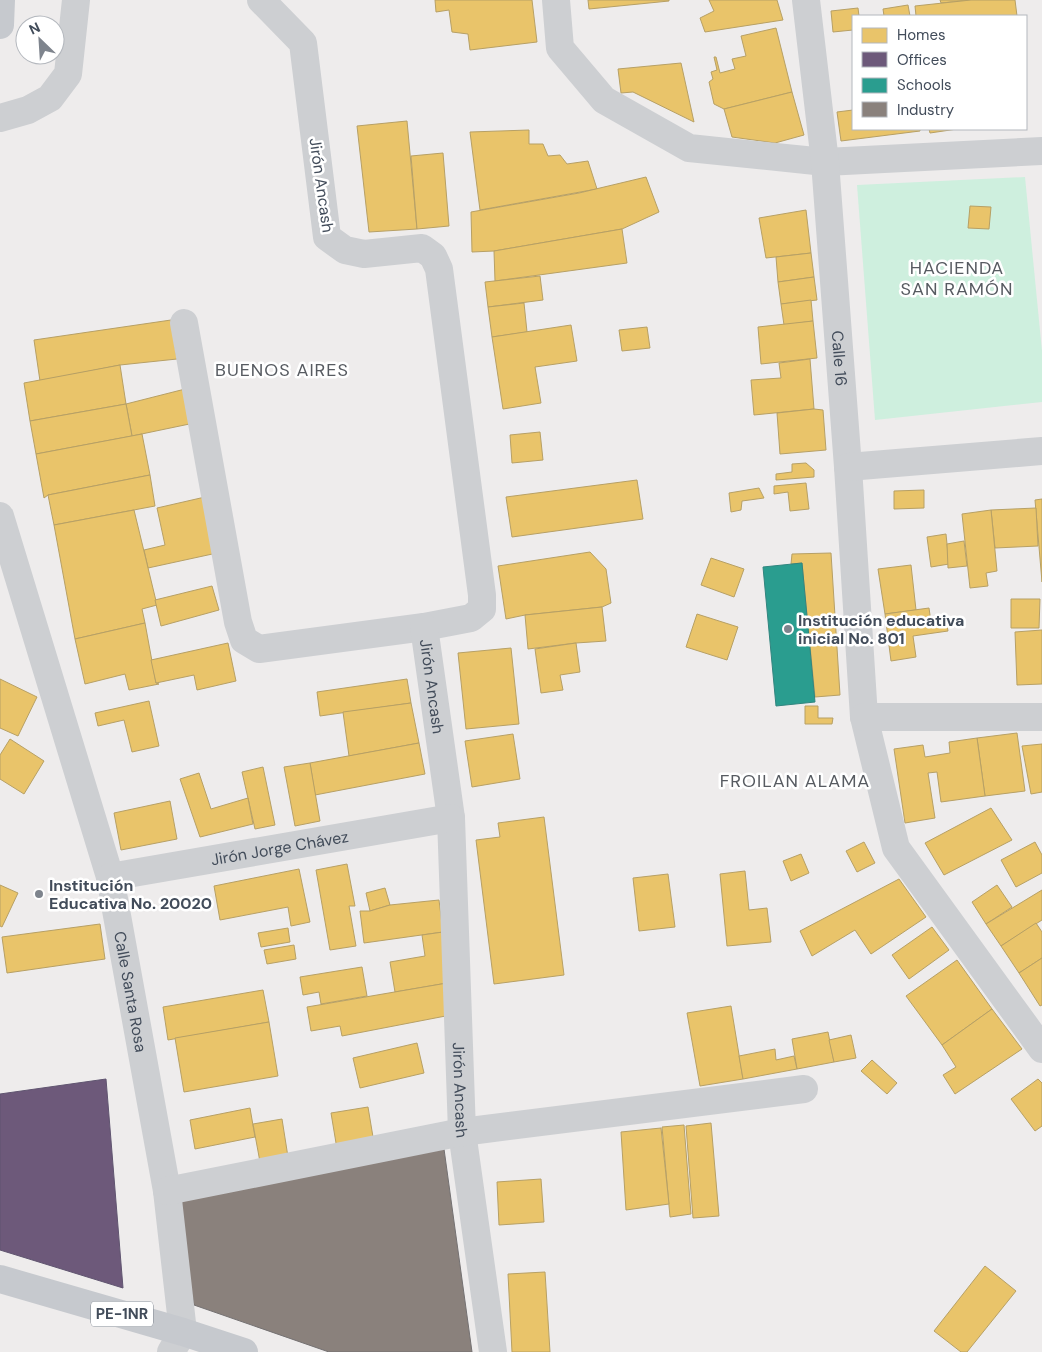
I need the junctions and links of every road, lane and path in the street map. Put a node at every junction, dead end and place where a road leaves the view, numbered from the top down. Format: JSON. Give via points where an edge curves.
{"nodes":[{"id":1,"x":1,"y":0,"type":"edge"},
{"id":2,"x":76,"y":0,"type":"edge"},
{"id":3,"x":261,"y":0,"type":"edge"},
{"id":4,"x":556,"y":0,"type":"edge"},
{"id":5,"x":806,"y":0,"type":"edge"},
{"id":6,"x":0,"y":25,"type":"edge"},
{"id":7,"x":0,"y":118,"type":"edge"},
{"id":8,"x":1042,"y":151,"type":"edge"},
{"id":9,"x":825,"y":162,"type":"junction"},
{"id":10,"x":184,"y":323,"type":"dead end"},
{"id":11,"x":1042,"y":451,"type":"edge"},
{"id":12,"x":848,"y":467,"type":"junction"},
{"id":13,"x":0,"y":516,"type":"edge"},
{"id":14,"x":424,"y":627,"type":"junction"},
{"id":15,"x":864,"y":716,"type":"junction"},
{"id":16,"x":1042,"y":717,"type":"edge"},
{"id":17,"x":451,"y":818,"type":"junction"},
{"id":18,"x":110,"y":877,"type":"junction"},
{"id":19,"x":1042,"y":1049,"type":"edge"},
{"id":20,"x":804,"y":1089,"type":"dead end"},
{"id":21,"x":462,"y":1132,"type":"junction"},
{"id":22,"x":167,"y":1191,"type":"junction"},
{"id":23,"x":0,"y":1279,"type":"edge"},
{"id":24,"x":177,"y":1342,"type":"edge"},
{"id":25,"x":244,"y":1352,"type":"edge"},
{"id":26,"x":493,"y":1352,"type":"edge"}],
"edges":[{"from":1,"to":6,"type":"main road"},
{"from":2,"to":7,"type":"street","via":[[68,74],[50,98],[28,110]]},
{"from":3,"to":14,"type":"street","name":"Jirón Ancash","via":[[303,43],[327,237],[345,250],[364,254],[422,248],[433,256],[439,269],[482,609],[471,618]]},
{"from":4,"to":9,"type":"street","via":[[560,48],[604,100],[689,148]]},
{"from":5,"to":9,"type":"street","name":"Calle 16"},
{"from":8,"to":9,"type":"street"},
{"from":9,"to":12,"type":"street","name":"Calle 16"},
{"from":10,"to":14,"type":"street","via":[[238,622],[244,640],[259,649]]},
{"from":11,"to":12,"type":"street"},
{"from":12,"to":15,"type":"street","name":"Calle 16"},
{"from":13,"to":18,"type":"street","name":"Calle Santa Rosa"},
{"from":14,"to":17,"type":"street","name":"Jirón Ancash"},
{"from":15,"to":16,"type":"street"},
{"from":15,"to":19,"type":"street","name":"Calle 16","via":[[896,848]]},
{"from":17,"to":18,"type":"street","name":"Jirón Jorge Chávez"},
{"from":17,"to":21,"type":"street","name":"Jirón Ancash"},
{"from":18,"to":22,"type":"street","name":"Calle Santa Rosa"},
{"from":20,"to":21,"type":"street"},
{"from":21,"to":22,"type":"street"},
{"from":21,"to":26,"type":"street","name":"Jirón Ancash"},
{"from":22,"to":24,"type":"street","name":"Calle Santa Rosa"},
{"from":23,"to":24,"type":"main road","number":"PE-1NR"},
{"from":24,"to":25,"type":"main road","number":"PE-1NR"}]}
